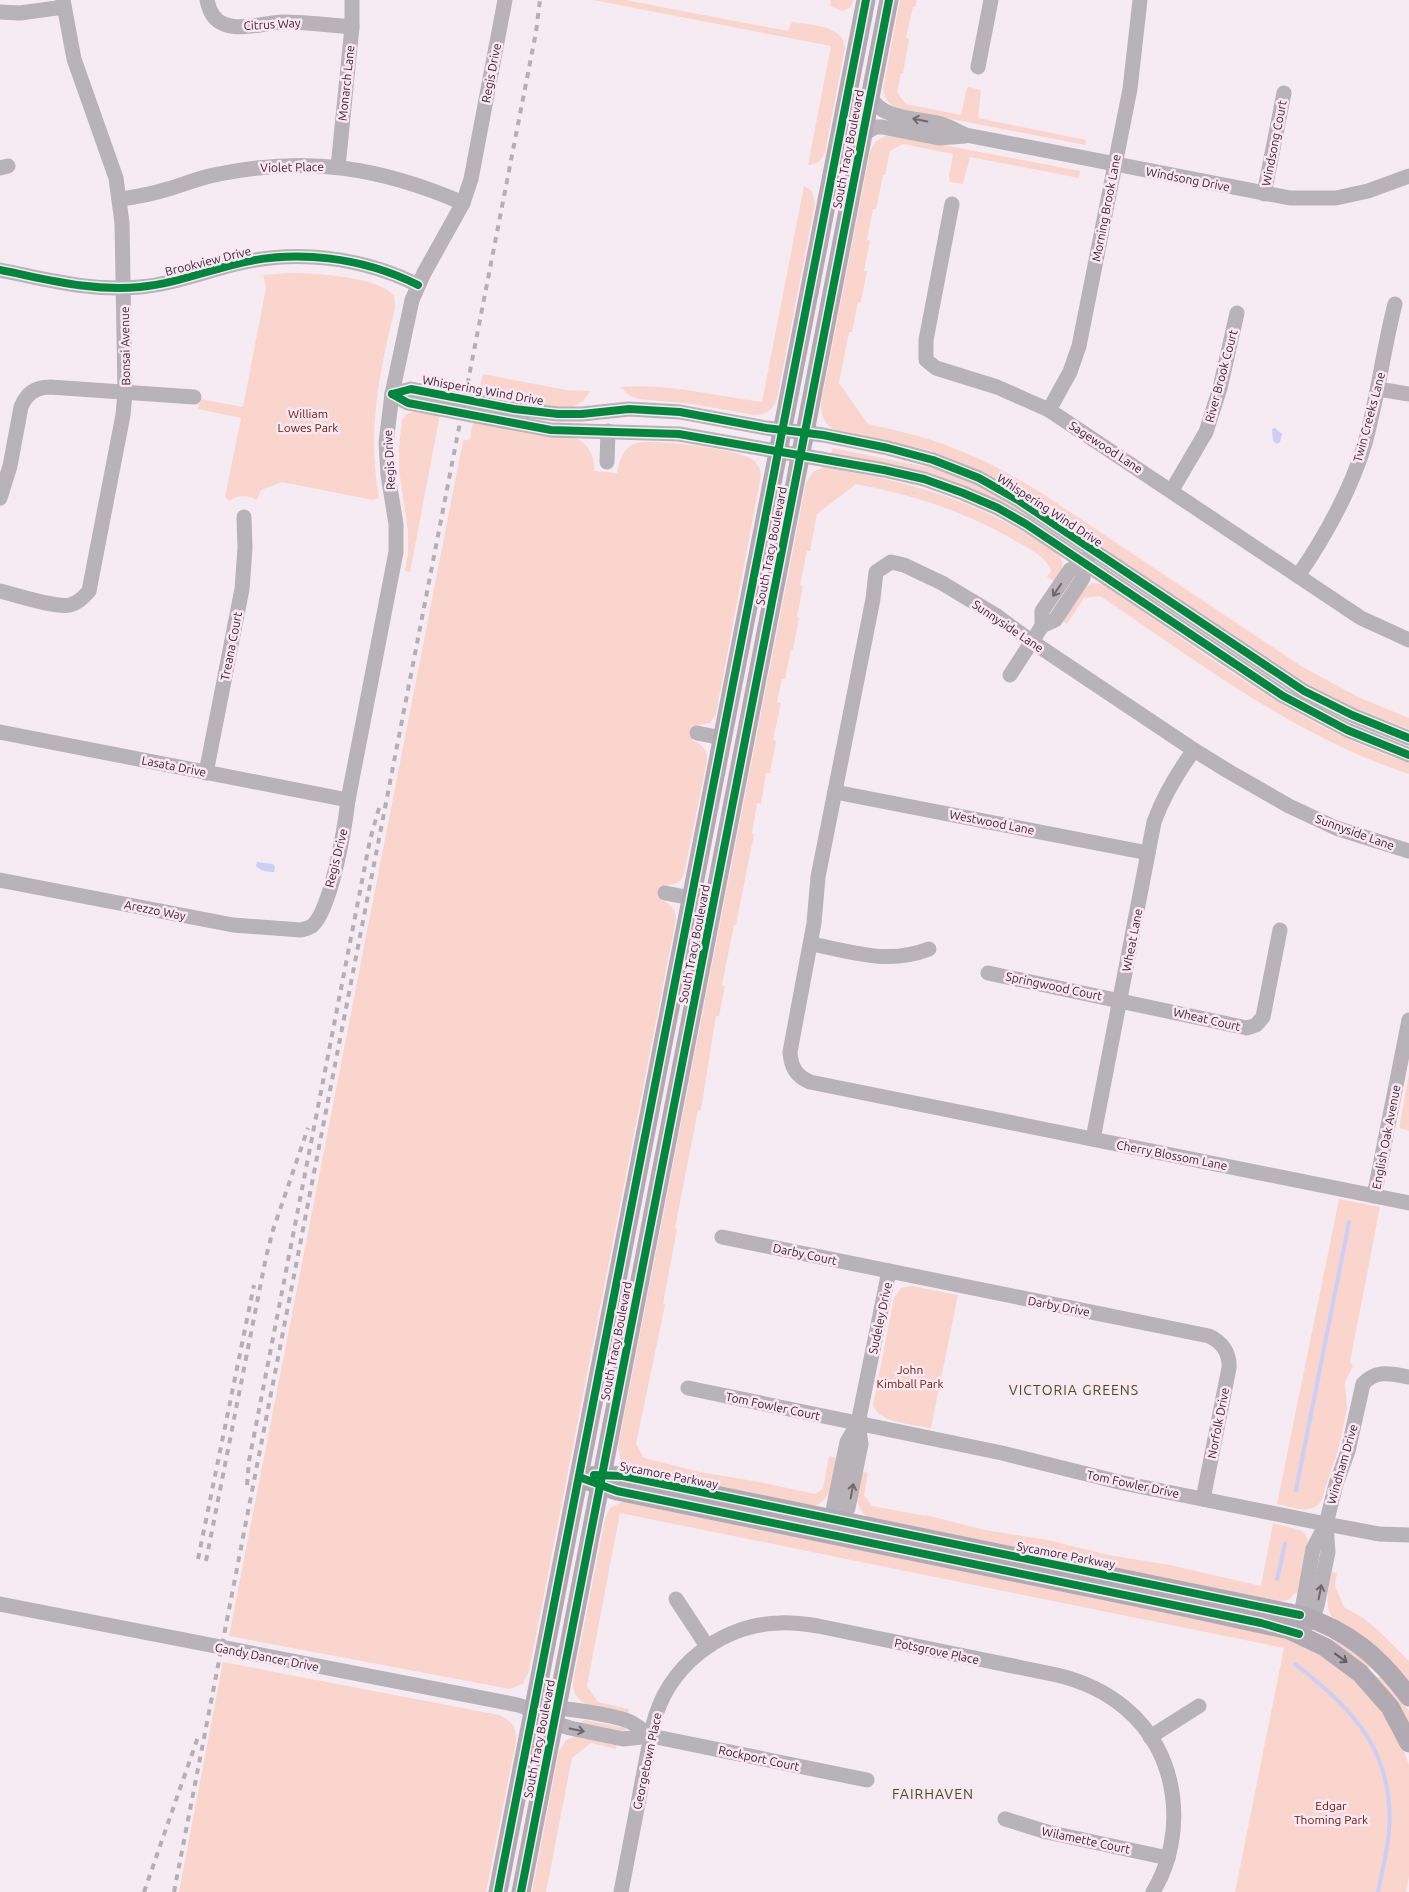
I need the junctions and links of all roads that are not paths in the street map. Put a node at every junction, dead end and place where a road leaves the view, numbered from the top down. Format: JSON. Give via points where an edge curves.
{"nodes":[{"id":1,"x":207,"y":0,"type":"edge"},
{"id":2,"x":352,"y":0,"type":"edge"},
{"id":3,"x":505,"y":0,"type":"edge"},
{"id":4,"x":866,"y":0,"type":"edge"},
{"id":5,"x":889,"y":0,"type":"edge"},
{"id":6,"x":991,"y":0,"type":"edge"},
{"id":7,"x":1140,"y":0,"type":"edge"},
{"id":8,"x":63,"y":4,"type":"edge"},
{"id":9,"x":0,"y":12,"type":"edge"},
{"id":10,"x":352,"y":27,"type":"junction"},
{"id":11,"x":978,"y":67,"type":"dead end"},
{"id":12,"x":1284,"y":93,"type":"dead end"},
{"id":13,"x":870,"y":96,"type":"junction"},
{"id":14,"x":862,"y":135,"type":"junction"},
{"id":15,"x":966,"y":136,"type":"junction"},
{"id":16,"x":1115,"y":164,"type":"junction"},
{"id":17,"x":338,"y":167,"type":"junction"},
{"id":18,"x":1409,"y":176,"type":"edge"},
{"id":19,"x":1264,"y":194,"type":"junction"},
{"id":20,"x":120,"y":199,"type":"junction"},
{"id":21,"x":463,"y":203,"type":"junction"},
{"id":22,"x":952,"y":204,"type":"dead end"},
{"id":23,"x":0,"y":270,"type":"edge"},
{"id":24,"x":418,"y":285,"type":"junction"},
{"id":25,"x":124,"y":288,"type":"junction"},
{"id":26,"x":1395,"y":304,"type":"dead end"},
{"id":27,"x":1237,"y":313,"type":"dead end"},
{"id":28,"x":1378,"y":389,"type":"junction"},
{"id":29,"x":125,"y":393,"type":"junction"},
{"id":30,"x":392,"y":394,"type":"junction"},
{"id":31,"x":1409,"y":394,"type":"edge"},
{"id":32,"x":194,"y":397,"type":"dead end"},
{"id":33,"x":1049,"y":410,"type":"junction"},
{"id":34,"x":782,"y":430,"type":"junction"},
{"id":35,"x":608,"y":431,"type":"junction"},
{"id":36,"x":805,"y":433,"type":"junction"},
{"id":37,"x":778,"y":452,"type":"junction"},
{"id":38,"x":800,"y":454,"type":"junction"},
{"id":39,"x":607,"y":462,"type":"dead end"},
{"id":40,"x":1172,"y":490,"type":"junction"},
{"id":41,"x":0,"y":498,"type":"edge"},
{"id":42,"x":244,"y":517,"type":"dead end"},
{"id":43,"x":1093,"y":550,"type":"junction"},
{"id":44,"x":1084,"y":563,"type":"junction"},
{"id":45,"x":1298,"y":576,"type":"junction"},
{"id":46,"x":0,"y":591,"type":"edge"},
{"id":47,"x":1409,"y":640,"type":"edge"},
{"id":48,"x":1032,"y":641,"type":"junction"},
{"id":49,"x":1010,"y":675,"type":"dead end"},
{"id":50,"x":0,"y":732,"type":"edge"},
{"id":51,"x":697,"y":734,"type":"dead end"},
{"id":52,"x":722,"y":738,"type":"junction"},
{"id":53,"x":1409,"y":738,"type":"edge"},
{"id":54,"x":1194,"y":750,"type":"junction"},
{"id":55,"x":1409,"y":755,"type":"edge"},
{"id":56,"x":206,"y":773,"type":"junction"},
{"id":57,"x":835,"y":792,"type":"junction"},
{"id":58,"x":348,"y":800,"type":"junction"},
{"id":59,"x":1409,"y":851,"type":"edge"},
{"id":60,"x":1148,"y":852,"type":"junction"},
{"id":61,"x":0,"y":880,"type":"edge"},
{"id":62,"x":666,"y":894,"type":"dead end"},
{"id":63,"x":691,"y":898,"type":"junction"},
{"id":64,"x":311,"y":927,"type":"joint"},
{"id":65,"x":1280,"y":930,"type":"dead end"},
{"id":66,"x":811,"y":944,"type":"junction"},
{"id":67,"x":929,"y":950,"type":"dead end"},
{"id":68,"x":988,"y":973,"type":"dead end"},
{"id":69,"x":1120,"y":1000,"type":"junction"},
{"id":70,"x":1409,"y":1020,"type":"edge"},
{"id":71,"x":1093,"y":1139,"type":"junction"},
{"id":72,"x":1374,"y":1196,"type":"junction"},
{"id":73,"x":1409,"y":1203,"type":"edge"},
{"id":74,"x":722,"y":1237,"type":"dead end"},
{"id":75,"x":889,"y":1271,"type":"junction"},
{"id":76,"x":1224,"y":1348,"type":"joint"},
{"id":77,"x":1409,"y":1377,"type":"edge"},
{"id":78,"x":688,"y":1388,"type":"dead end"},
{"id":79,"x":858,"y":1423,"type":"junction"},
{"id":80,"x":579,"y":1477,"type":"junction"},
{"id":81,"x":601,"y":1480,"type":"junction"},
{"id":82,"x":1203,"y":1499,"type":"junction"},
{"id":83,"x":1326,"y":1524,"type":"junction"},
{"id":84,"x":837,"y":1525,"type":"junction"},
{"id":85,"x":1409,"y":1535,"type":"edge"},
{"id":86,"x":676,"y":1599,"type":"dead end"},
{"id":87,"x":0,"y":1604,"type":"edge"},
{"id":88,"x":1306,"y":1617,"type":"junction"},
{"id":89,"x":1299,"y":1634,"type":"junction"},
{"id":90,"x":707,"y":1646,"type":"junction"},
{"id":91,"x":1409,"y":1697,"type":"edge"},
{"id":92,"x":1199,"y":1706,"type":"dead end"},
{"id":93,"x":533,"y":1710,"type":"junction"},
{"id":94,"x":555,"y":1715,"type":"junction"},
{"id":95,"x":651,"y":1736,"type":"junction"},
{"id":96,"x":1150,"y":1737,"type":"junction"},
{"id":97,"x":1409,"y":1743,"type":"edge"},
{"id":98,"x":867,"y":1780,"type":"dead end"},
{"id":99,"x":1005,"y":1819,"type":"dead end"},
{"id":100,"x":1168,"y":1858,"type":"junction"},
{"id":101,"x":498,"y":1892,"type":"edge"},
{"id":102,"x":521,"y":1892,"type":"edge"},
{"id":103,"x":621,"y":1892,"type":"edge"},
{"id":104,"x":1153,"y":1892,"type":"edge"}],
"edges":[{"from":1,"to":10,"type":"street","name":"Citrus Way","via":[[216,19],[230,26],[280,22]]},
{"from":2,"to":10,"type":"street","name":"Monarch Lane"},
{"from":3,"to":21,"type":"street","name":"Regis Drive","via":[[471,179]]},
{"from":4,"to":34,"type":"main road","name":"South Tracy Boulevard"},
{"from":5,"to":13,"type":"main road","name":"South Tracy Boulevard"},
{"from":6,"to":11,"type":"street"},
{"from":7,"to":16,"type":"street","name":"Morning Brook Lane","via":[[1132,75]]},
{"from":8,"to":9,"type":"street","via":[[20,13]]},
{"from":8,"to":20,"type":"street","name":"Bonsai Avenue","via":[[74,59],[110,160]]},
{"from":10,"to":17,"type":"street","name":"Monarch Lane"},
{"from":12,"to":19,"type":"street","name":"Windsong Court"},
{"from":13,"to":14,"type":"main road","name":"South Tracy Boulevard"},
{"from":15,"to":13,"type":"street","name":"Windsong Drive","one_way":true,"via":[[942,124],[885,113],[873,104]]},
{"from":14,"to":15,"type":"street","name":"Windsong Drive","via":[[882,127],[939,138]]},
{"from":14,"to":36,"type":"main road","name":"South Tracy Boulevard"},
{"from":15,"to":16,"type":"street","name":"Windsong Drive"},
{"from":16,"to":19,"type":"street","name":"Windsong Drive"},
{"from":16,"to":33,"type":"street","name":"Morning Brook Lane","via":[[1080,346]]},
{"from":17,"to":20,"type":"street","name":"Violet Place","via":[[290,165],[242,170]]},
{"from":17,"to":21,"type":"street","name":"Violet Place","via":[[397,179]]},
{"from":18,"to":19,"type":"street","name":"Windsong Drive","via":[[1368,191],[1336,198],[1290,198]]},
{"from":20,"to":25,"type":"street","name":"Bonsai Avenue"},
{"from":21,"to":24,"type":"street","name":"Regis Drive"},
{"from":22,"to":33,"type":"street","name":"Sagewood Lane","via":[[926,340],[926,360],[936,368],[997,387]]},
{"from":23,"to":25,"type":"street","name":"Brookview Drive","via":[[94,288]]},
{"from":24,"to":25,"type":"street","name":"Brookview Drive","via":[[366,266],[293,257],[238,264],[178,281]]},
{"from":24,"to":30,"type":"street","name":"Regis Drive"},
{"from":25,"to":29,"type":"street","name":"Bonsai Avenue"},
{"from":26,"to":28,"type":"street","name":"Twin Creeks Lane"},
{"from":27,"to":40,"type":"street","name":"River Brook Court","via":[[1206,432]]},
{"from":28,"to":31,"type":"street"},
{"from":28,"to":45,"type":"street","name":"Twin Creeks Lane","via":[[1364,444],[1344,498]]},
{"from":29,"to":32,"type":"street"},
{"from":29,"to":41,"type":"street","via":[[50,387],[30,393],[21,407],[10,466]]},
{"from":29,"to":46,"type":"street","name":"Bonsai Avenue","via":[[89,591],[76,603],[68,605]]},
{"from":30,"to":34,"type":"street","name":"Whispering Wind Drive","via":[[411,388],[521,410],[558,414],[629,409],[673,411]]},
{"from":30,"to":35,"type":"street","name":"Whispering Wind Drive","via":[[408,403],[522,425],[564,431]]},
{"from":30,"to":58,"type":"street","name":"Regis Drive","via":[[386,443],[396,524],[396,552]]},
{"from":33,"to":40,"type":"street","name":"Sagewood Lane"},
{"from":34,"to":36,"type":"street","name":"Whispering Wind Drive"},
{"from":34,"to":37,"type":"main road","name":"South Tracy Boulevard"},
{"from":35,"to":37,"type":"street","name":"Whispering Wind Drive","via":[[679,434]]},
{"from":35,"to":39,"type":"street"},
{"from":36,"to":38,"type":"main road","name":"South Tracy Boulevard"},
{"from":36,"to":43,"type":"street","name":"Whispering Wind Drive","via":[[904,452],[965,472],[1005,492]]},
{"from":37,"to":38,"type":"street","name":"Whispering Wind Drive"},
{"from":37,"to":52,"type":"main road","name":"South Tracy Boulevard"},
{"from":38,"to":44,"type":"street","name":"Whispering Wind Drive","via":[[906,474],[963,493],[1026,524]]},
{"from":38,"to":81,"type":"main road","name":"South Tracy Boulevard"},
{"from":40,"to":45,"type":"street","name":"Sagewood Lane"},
{"from":42,"to":56,"type":"street","name":"Treana Court","via":[[242,589]]},
{"from":43,"to":44,"type":"street"},
{"from":43,"to":53,"type":"street","name":"Whispering Wind Drive","via":[[1304,691]]},
{"from":44,"to":48,"type":"street","via":[[1070,570],[1042,611],[1042,626]]},
{"from":44,"to":55,"type":"street","name":"Whispering Wind Drive","via":[[1283,696],[1347,730]]},
{"from":45,"to":47,"type":"street","name":"Sagewood Lane","via":[[1361,618]]},
{"from":48,"to":49,"type":"street"},
{"from":48,"to":54,"type":"street","name":"Sunnyside Lane"},
{"from":48,"to":57,"type":"street","name":"Sunnyside Lane","via":[[942,583],[904,565],[891,562],[876,572]]},
{"from":50,"to":56,"type":"street","name":"Lasata Drive"},
{"from":51,"to":52,"type":"street"},
{"from":52,"to":63,"type":"main road","name":"South Tracy Boulevard"},
{"from":54,"to":59,"type":"street","name":"Sunnyside Lane","via":[[1288,806],[1336,828]]},
{"from":54,"to":60,"type":"street","name":"Wheat Lane","via":[[1162,798]]},
{"from":56,"to":58,"type":"street","name":"Lasata Drive"},
{"from":57,"to":60,"type":"street","name":"Westwood Lane"},
{"from":57,"to":66,"type":"street","name":"Sunnyside Lane","via":[[818,877]]},
{"from":58,"to":64,"type":"street","name":"Regis Drive","via":[[338,861],[320,915]]},
{"from":60,"to":69,"type":"street","name":"Wheat Lane"},
{"from":61,"to":64,"type":"street","name":"Arezzo Way","via":[[233,925],[279,930]]},
{"from":62,"to":63,"type":"street"},
{"from":63,"to":80,"type":"main road","name":"South Tracy Boulevard"},
{"from":65,"to":69,"type":"street","name":"Wheat Court","via":[[1263,1017],[1256,1025],[1246,1028]]},
{"from":66,"to":67,"type":"street","via":[[896,958]]},
{"from":66,"to":71,"type":"street","name":"Cherry Blossom Lane","via":[[790,1052],[790,1062],[801,1078]]},
{"from":68,"to":69,"type":"street","name":"Springwood Court"},
{"from":69,"to":71,"type":"street","name":"Wheat Lane"},
{"from":70,"to":72,"type":"street","name":"English Oak Avenue"},
{"from":71,"to":72,"type":"street","name":"Cherry Blossom Lane"},
{"from":72,"to":73,"type":"street","name":"Cherry Blossom Lane"},
{"from":74,"to":75,"type":"street","name":"Darby Court"},
{"from":75,"to":76,"type":"street","name":"Darby Drive","via":[[1209,1336]]},
{"from":75,"to":79,"type":"street","name":"Sudeley Drive"},
{"from":76,"to":82,"type":"street","name":"Norfolk Drive","via":[[1229,1368]]},
{"from":77,"to":83,"type":"street","name":"Windham Drive","via":[[1378,1373],[1369,1376],[1363,1384],[1348,1451]]},
{"from":78,"to":79,"type":"street","name":"Tom Fowler Court"},
{"from":79,"to":82,"type":"street","name":"Tom Fowler Drive"},
{"from":79,"to":84,"type":"street","name":"Sudeley Drive","via":[[861,1444],[848,1508]]},
{"from":80,"to":81,"type":"main road","name":"Sycamore Parkway"},
{"from":80,"to":93,"type":"main road","name":"South Tracy Boulevard"},
{"from":81,"to":84,"type":"main road","name":"Sycamore Parkway","via":[[617,1491]]},
{"from":81,"to":94,"type":"main road","name":"South Tracy Boulevard"},
{"from":82,"to":83,"type":"street","name":"Tom Fowler Drive"},
{"from":83,"to":85,"type":"street","name":"Tom Fowler Drive","via":[[1379,1534]]},
{"from":83,"to":88,"type":"street","name":"Windham Drive","via":[[1328,1552],[1317,1606]]},
{"from":84,"to":88,"type":"main road","name":"Sycamore Parkway"},
{"from":84,"to":89,"type":"main road","name":"Sycamore Parkway","via":[[1272,1625]]},
{"from":86,"to":90,"type":"street"},
{"from":87,"to":93,"type":"street","name":"Gandy Dancer Drive"},
{"from":88,"to":89,"type":"street","name":"Windham Drive"},
{"from":88,"to":91,"type":"main road","name":"Sycamore Parkway","via":[[1328,1625],[1363,1647]]},
{"from":89,"to":97,"type":"main road","name":"Sycamore Parkway","one_way":true,"via":[[1325,1647],[1360,1673],[1390,1707]]},
{"from":90,"to":95,"type":"street","name":"Georgetown Place","via":[[685,1666],[668,1690],[655,1714]]},
{"from":90,"to":96,"type":"street","name":"Potsgrove Place","via":[[749,1627],[780,1622],[799,1623],[1039,1671],[1073,1679],[1103,1692],[1126,1708]]},
{"from":92,"to":96,"type":"street"},
{"from":93,"to":94,"type":"street"},
{"from":93,"to":101,"type":"main road","name":"South Tracy Boulevard"},
{"from":94,"to":95,"type":"street","name":"Rockport Court","via":[[623,1739]]},
{"from":94,"to":102,"type":"main road","name":"South Tracy Boulevard"},
{"from":95,"to":98,"type":"street","name":"Rockport Court"},
{"from":95,"to":103,"type":"street","name":"Georgetown Place"},
{"from":96,"to":100,"type":"street","name":"Potsgrove Place","via":[[1163,1760],[1172,1787],[1174,1816]]},
{"from":99,"to":100,"type":"street","name":"Wilamette Court","via":[[1047,1832]]},
{"from":100,"to":104,"type":"street","name":"Potsgrove Place"}]}
